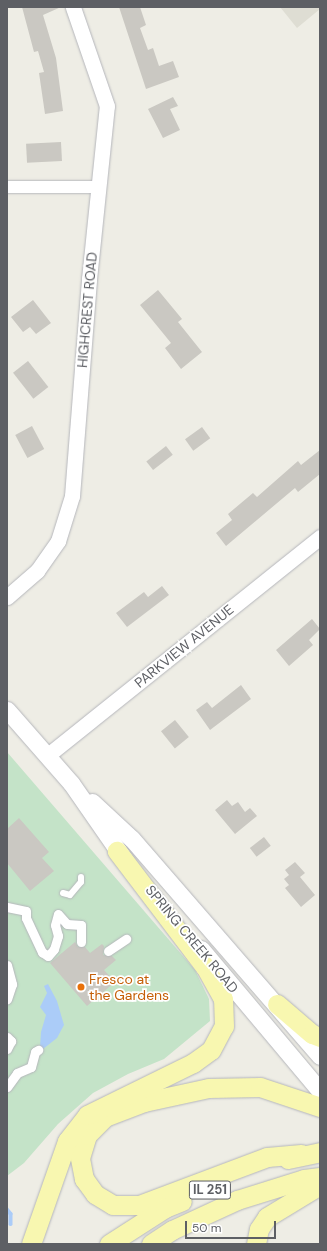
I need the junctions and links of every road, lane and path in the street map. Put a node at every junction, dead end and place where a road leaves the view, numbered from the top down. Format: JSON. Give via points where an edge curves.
{"nodes":[{"id":1,"x":73,"y":7,"type":"edge"},
{"id":2,"x":7,"y":187,"type":"edge"},
{"id":3,"x":98,"y":188,"type":"junction"},
{"id":4,"x":320,"y":537,"type":"edge"},
{"id":5,"x":7,"y":597,"type":"edge"},
{"id":6,"x":7,"y":710,"type":"edge"},
{"id":7,"x":48,"y":755,"type":"junction"},
{"id":8,"x":71,"y":783,"type":"junction"},
{"id":9,"x":117,"y":852,"type":"junction"},
{"id":10,"x":81,"y":877,"type":"dead end"},
{"id":11,"x":63,"y":893,"type":"dead end"},
{"id":12,"x":7,"y":907,"type":"edge"},
{"id":13,"x":126,"y":939,"type":"dead end"},
{"id":14,"x":81,"y":942,"type":"dead end"},
{"id":15,"x":108,"y":951,"type":"dead end"},
{"id":16,"x":7,"y":965,"type":"edge"},
{"id":17,"x":7,"y":999,"type":"edge"},
{"id":18,"x":277,"y":1004,"type":"junction"},
{"id":19,"x":7,"y":1037,"type":"edge"},
{"id":20,"x":320,"y":1037,"type":"edge"},
{"id":21,"x":7,"y":1049,"type":"edge"},
{"id":22,"x":38,"y":1050,"type":"dead end"},
{"id":23,"x":320,"y":1056,"type":"edge"},
{"id":24,"x":7,"y":1087,"type":"edge"},
{"id":25,"x":320,"y":1091,"type":"edge"},
{"id":26,"x":320,"y":1107,"type":"edge"},
{"id":27,"x":313,"y":1153,"type":"edge"},
{"id":28,"x":320,"y":1177,"type":"edge"},
{"id":29,"x":320,"y":1185,"type":"edge"},
{"id":30,"x":31,"y":1244,"type":"edge"},
{"id":31,"x":109,"y":1244,"type":"edge"},
{"id":32,"x":151,"y":1244,"type":"edge"},
{"id":33,"x":256,"y":1244,"type":"edge"}],
"edges":[{"from":1,"to":3,"type":"street","name":"HIGHCREST ROAD","via":[[107,106]]},
{"from":2,"to":3,"type":"street"},
{"from":3,"to":5,"type":"street","name":"HIGHCREST ROAD","via":[[72,496],[58,541],[37,571]]},
{"from":4,"to":7,"type":"street","name":"PARKVIEW AVENUE"},
{"from":6,"to":7,"type":"main road","name":"SPRING CREEK ROAD"},
{"from":7,"to":8,"type":"main road","name":"SPRING CREEK ROAD"},
{"from":8,"to":9,"type":"main road","name":"SPRING CREEK ROAD"},
{"from":8,"to":18,"type":"main road","name":"SPRING CREEK ROAD","via":[[132,839]]},
{"from":9,"to":25,"type":"main road","name":"SPRING CREEK ROAD"},
{"from":9,"to":30,"type":"main road","via":[[204,967],[223,999],[224,1026],[211,1050],[193,1063],[87,1114],[67,1141]]},
{"from":10,"to":11,"type":"lane","via":[[81,882],[70,895]]},
{"from":12,"to":14,"type":"street","via":[[26,911],[26,918],[42,952],[48,956],[54,949],[58,936],[55,925],[58,914],[67,924],[81,925]]},
{"from":13,"to":15,"type":"street"},
{"from":16,"to":17,"type":"street","via":[[12,984]]},
{"from":18,"to":20,"type":"main road","via":[[312,1034]]},
{"from":18,"to":23,"type":"main road","name":"SPRING CREEK ROAD"},
{"from":19,"to":21,"type":"street","via":[[11,1041]]},
{"from":22,"to":24,"type":"street","via":[[35,1052],[31,1067],[17,1073]]},
{"from":26,"to":27,"type":"main road","via":[[260,1087],[202,1089],[144,1102],[105,1117],[87,1136],[80,1158],[84,1179],[95,1194],[113,1205],[139,1205],[268,1156]]},
{"from":27,"to":31,"type":"main road","number":"IL 251","via":[[165,1208]]},
{"from":28,"to":32,"type":"main road","number":"IL 251","via":[[304,1179],[237,1200],[172,1230]]},
{"from":29,"to":33,"type":"main road","via":[[267,1217],[259,1229]]}]}
